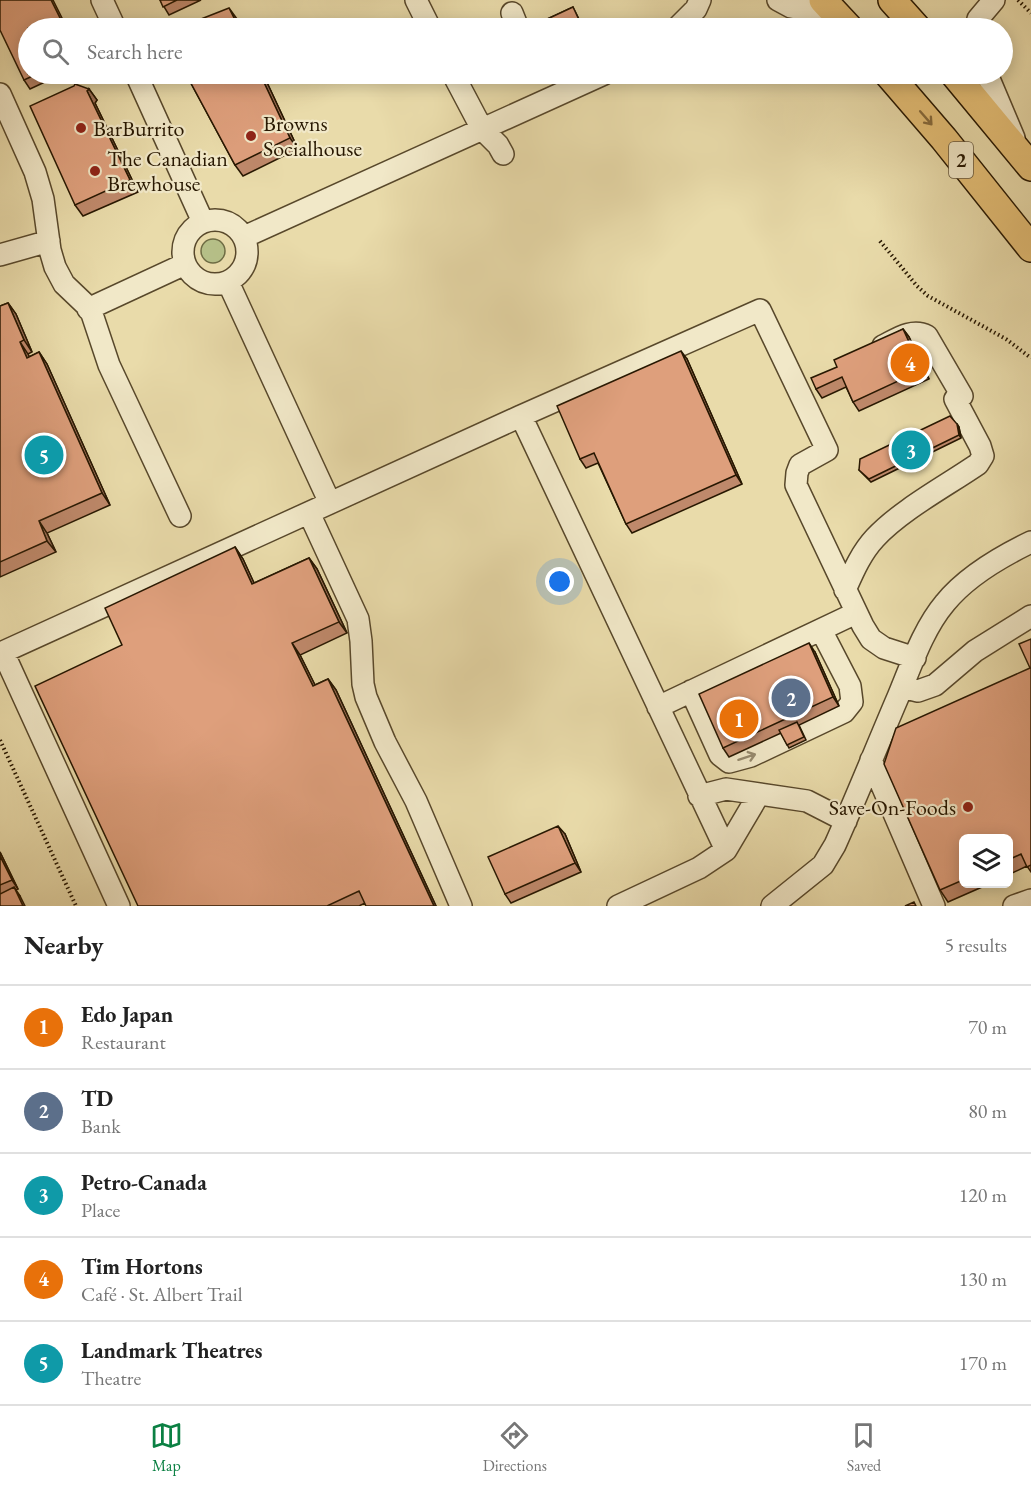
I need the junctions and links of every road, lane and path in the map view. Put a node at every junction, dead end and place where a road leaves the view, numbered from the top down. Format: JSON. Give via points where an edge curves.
{"nodes":[{"id":1,"x":102,"y":0,"type":"edge"},
{"id":2,"x":416,"y":0,"type":"edge"},
{"id":3,"x":778,"y":0,"type":"edge"},
{"id":4,"x":891,"y":0,"type":"edge"},
{"id":5,"x":994,"y":0,"type":"edge"},
{"id":6,"x":1018,"y":0,"type":"edge"},
{"id":7,"x":703,"y":3,"type":"edge"},
{"id":8,"x":1031,"y":13,"type":"edge"},
{"id":9,"x":837,"y":15,"type":"edge"},
{"id":10,"x":110,"y":18,"type":"edge"},
{"id":11,"x":425,"y":18,"type":"edge"},
{"id":12,"x":687,"y":18,"type":"edge"},
{"id":13,"x":907,"y":18,"type":"edge"},
{"id":14,"x":979,"y":18,"type":"edge"},
{"id":15,"x":141,"y":84,"type":"edge"},
{"id":16,"x":458,"y":84,"type":"edge"},
{"id":17,"x":582,"y":84,"type":"edge"},
{"id":18,"x":897,"y":84,"type":"edge"},
{"id":19,"x":962,"y":84,"type":"edge"},
{"id":20,"x":991,"y":84,"type":"edge"},
{"id":21,"x":1,"y":96,"type":"edge"},
{"id":22,"x":482,"y":129,"type":"junction"},
{"id":23,"x":503,"y":154,"type":"dead end"},
{"id":24,"x":1026,"y":161,"type":"edge"},
{"id":25,"x":203,"y":222,"type":"junction"},
{"id":26,"x":244,"y":237,"type":"junction"},
{"id":27,"x":49,"y":241,"type":"junction"},
{"id":28,"x":879,"y":241,"type":"dead end"},
{"id":29,"x":1031,"y":248,"type":"edge"},
{"id":30,"x":0,"y":255,"type":"edge"},
{"id":31,"x":185,"y":264,"type":"junction"},
{"id":32,"x":228,"y":282,"type":"junction"},
{"id":33,"x":88,"y":309,"type":"junction"},
{"id":34,"x":867,"y":353,"type":"edge"},
{"id":35,"x":1031,"y":358,"type":"edge"},
{"id":36,"x":816,"y":376,"type":"edge"},
{"id":37,"x":795,"y":386,"type":"junction"},
{"id":38,"x":522,"y":416,"type":"junction"},
{"id":39,"x":330,"y":503,"type":"junction"},
{"id":40,"x":309,"y":513,"type":"junction"},
{"id":41,"x":180,"y":516,"type":"dead end"},
{"id":42,"x":1031,"y":542,"type":"edge"},
{"id":43,"x":845,"y":590,"type":"junction"},
{"id":44,"x":856,"y":613,"type":"junction"},
{"id":45,"x":1031,"y":616,"type":"edge"},
{"id":46,"x":821,"y":630,"type":"junction"},
{"id":47,"x":915,"y":658,"type":"junction"},
{"id":48,"x":902,"y":687,"type":"junction"},
{"id":49,"x":691,"y":692,"type":"junction"},
{"id":50,"x":658,"y":707,"type":"junction"},
{"id":51,"x":0,"y":740,"type":"edge"},
{"id":52,"x":871,"y":760,"type":"junction"},
{"id":53,"x":759,"y":794,"type":"junction"},
{"id":54,"x":699,"y":796,"type":"junction"},
{"id":55,"x":846,"y":820,"type":"junction"},
{"id":56,"x":726,"y":850,"type":"junction"},
{"id":57,"x":1031,"y":900,"type":"edge"},
{"id":58,"x":76,"y":906,"type":"edge"},
{"id":59,"x":119,"y":906,"type":"edge"},
{"id":60,"x":461,"y":906,"type":"edge"},
{"id":61,"x":618,"y":906,"type":"edge"},
{"id":62,"x":772,"y":906,"type":"edge"},
{"id":63,"x":934,"y":906,"type":"edge"},
{"id":64,"x":1014,"y":906,"type":"edge"}],
"edges":[{"from":1,"to":10,"type":"lane"},
{"from":2,"to":11,"type":"lane"},
{"from":3,"to":9,"type":"lane","via":[[791,7]]},
{"from":4,"to":13,"type":"main road"},
{"from":5,"to":14,"type":"lane"},
{"from":6,"to":8,"type":"path"},
{"from":7,"to":12,"type":"lane"},
{"from":15,"to":25,"type":"lane"},
{"from":16,"to":22,"type":"lane"},
{"from":17,"to":22,"type":"lane"},
{"from":18,"to":29,"type":"main road","number":"2","one_way":true},
{"from":19,"to":24,"type":"main road","number":"2"},
{"from":20,"to":24,"type":"lane"},
{"from":21,"to":27,"type":"lane","via":[[43,199]]},
{"from":22,"to":23,"type":"lane"},
{"from":22,"to":26,"type":"lane"},
{"from":25,"to":26,"type":"lane","via":[[230,223]]},
{"from":25,"to":31,"type":"lane","via":[[188,235],[183,254]]},
{"from":26,"to":32,"type":"lane","via":[[248,246],[244,267]]},
{"from":27,"to":30,"type":"lane"},
{"from":27,"to":33,"type":"lane","via":[[64,284]]},
{"from":28,"to":35,"type":"path","via":[[928,296],[1006,339]]},
{"from":31,"to":32,"type":"lane","via":[[198,280],[208,284]]},
{"from":31,"to":33,"type":"lane"},
{"from":32,"to":39,"type":"lane"},
{"from":33,"to":41,"type":"lane","via":[[109,365]]},
{"from":34,"to":43,"type":"lane","via":[[909,334],[927,336],[983,456],[978,464],[874,538]]},
{"from":36,"to":37,"type":"lane"},
{"from":37,"to":38,"type":"lane","via":[[760,310]]},
{"from":37,"to":43,"type":"lane","via":[[827,450],[800,465],[796,485]]},
{"from":38,"to":39,"type":"lane"},
{"from":38,"to":50,"type":"lane"},
{"from":39,"to":40,"type":"lane"},
{"from":40,"to":59,"type":"lane","via":[[3,652]]},
{"from":40,"to":60,"type":"lane","via":[[358,619],[366,697]]},
{"from":42,"to":47,"type":"lane","via":[[1004,556],[946,602]]},
{"from":43,"to":44,"type":"lane"},
{"from":44,"to":46,"type":"lane"},
{"from":44,"to":47,"type":"lane","via":[[871,639],[884,648]]},
{"from":45,"to":48,"type":"lane","via":[[975,651],[935,685],[918,691]]},
{"from":46,"to":49,"type":"lane"},
{"from":49,"to":46,"type":"lane","one_way":true,"via":[[720,755],[729,762],[751,756],[844,712],[852,702],[850,686]]},
{"from":47,"to":48,"type":"lane"},
{"from":48,"to":52,"type":"lane"},
{"from":49,"to":50,"type":"lane"},
{"from":50,"to":54,"type":"lane"},
{"from":51,"to":58,"type":"path"},
{"from":52,"to":55,"type":"lane"},
{"from":52,"to":63,"type":"lane"},
{"from":53,"to":54,"type":"lane","via":[[726,789]]},
{"from":53,"to":55,"type":"lane","via":[[807,801]]},
{"from":53,"to":56,"type":"lane"},
{"from":54,"to":56,"type":"lane"},
{"from":55,"to":62,"type":"lane","via":[[823,865]]},
{"from":56,"to":61,"type":"lane","via":[[699,868]]},
{"from":57,"to":64,"type":"lane"}]}
